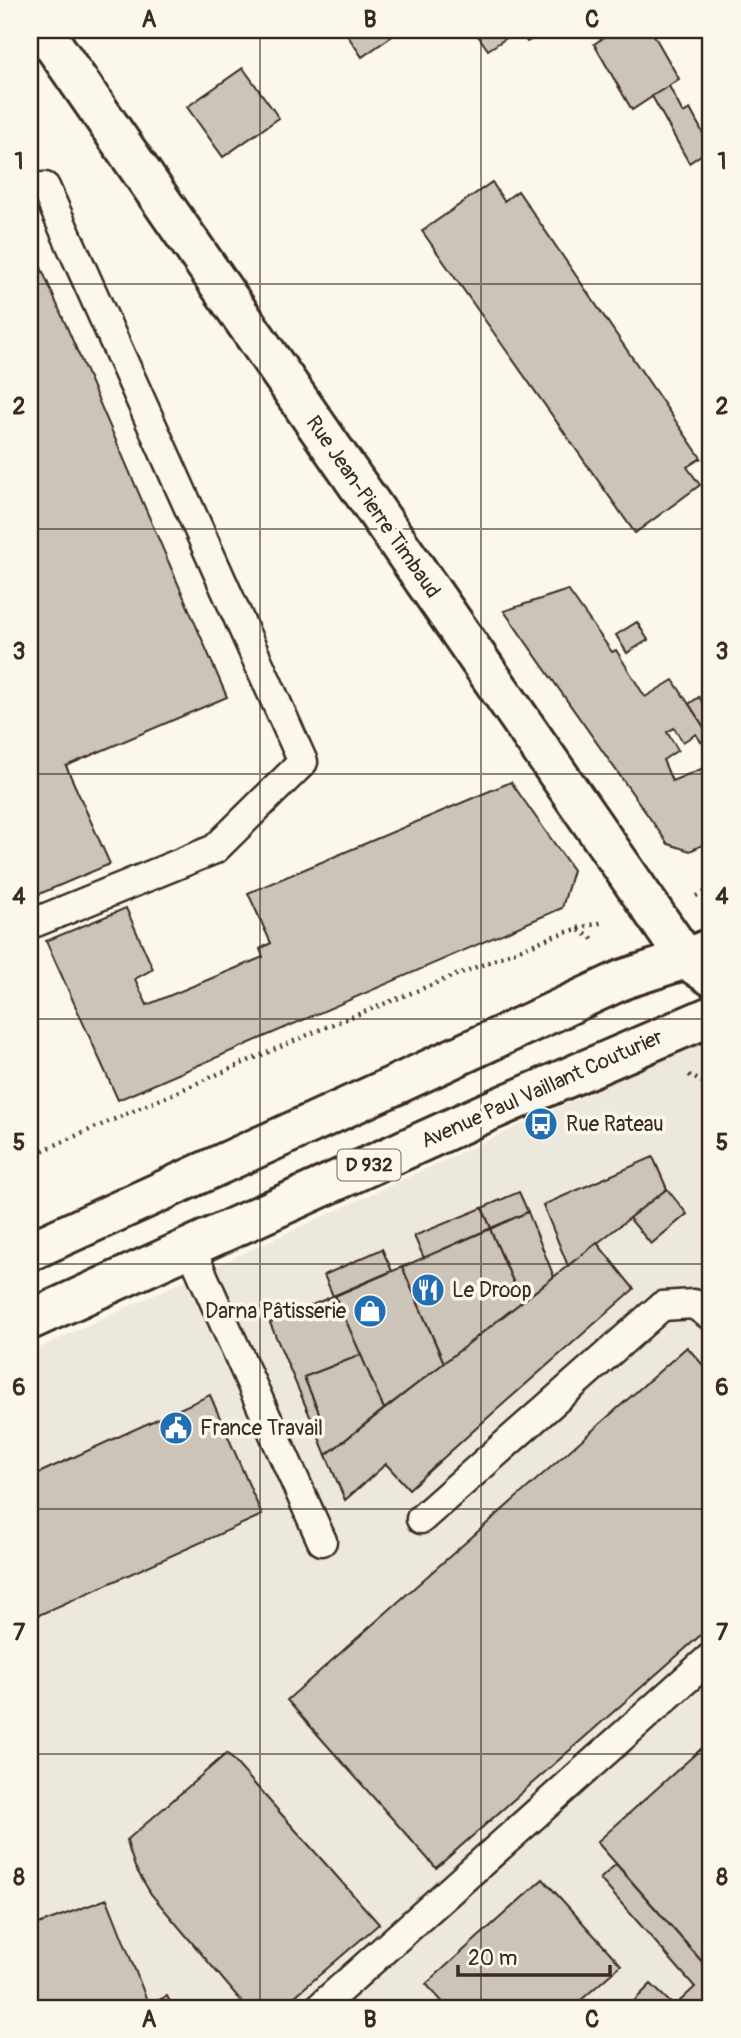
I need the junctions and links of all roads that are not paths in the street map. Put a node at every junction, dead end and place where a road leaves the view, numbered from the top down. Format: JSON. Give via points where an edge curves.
{"nodes":[{"id":1,"x":43,"y":30,"type":"edge"},
{"id":2,"x":30,"y":188,"type":"edge"},
{"id":3,"x":30,"y":919,"type":"edge"},
{"id":4,"x":703,"y":961,"type":"edge"},
{"id":5,"x":711,"y":1016,"type":"edge"},
{"id":6,"x":190,"y":1247,"type":"junction"},
{"id":7,"x":30,"y":1251,"type":"edge"},
{"id":8,"x":711,"y":1316,"type":"edge"},
{"id":9,"x":30,"y":1320,"type":"edge"},
{"id":10,"x":421,"y":1518,"type":"dead end"},
{"id":11,"x":322,"y":1541,"type":"dead end"},
{"id":12,"x":711,"y":1657,"type":"edge"},
{"id":13,"x":319,"y":2008,"type":"edge"}],
"edges":[{"from":1,"to":4,"type":"main road","name":"Rue Jean-Pierre Timbaud"},
{"from":2,"to":3,"type":"lane","via":[[45,187],[303,762],[215,849],[36,922]]},
{"from":4,"to":7,"type":"main road","via":[[624,979]]},
{"from":5,"to":6,"type":"main road","name":"Avenue Paul Vaillant Couturier","number":"D 932"},
{"from":6,"to":9,"type":"main road","name":"Avenue Paul Vaillant Couturier","number":"D 932"},
{"from":6,"to":11,"type":"lane"},
{"from":8,"to":10,"type":"lane","via":[[694,1304],[662,1306]]},
{"from":12,"to":13,"type":"lane"}]}
